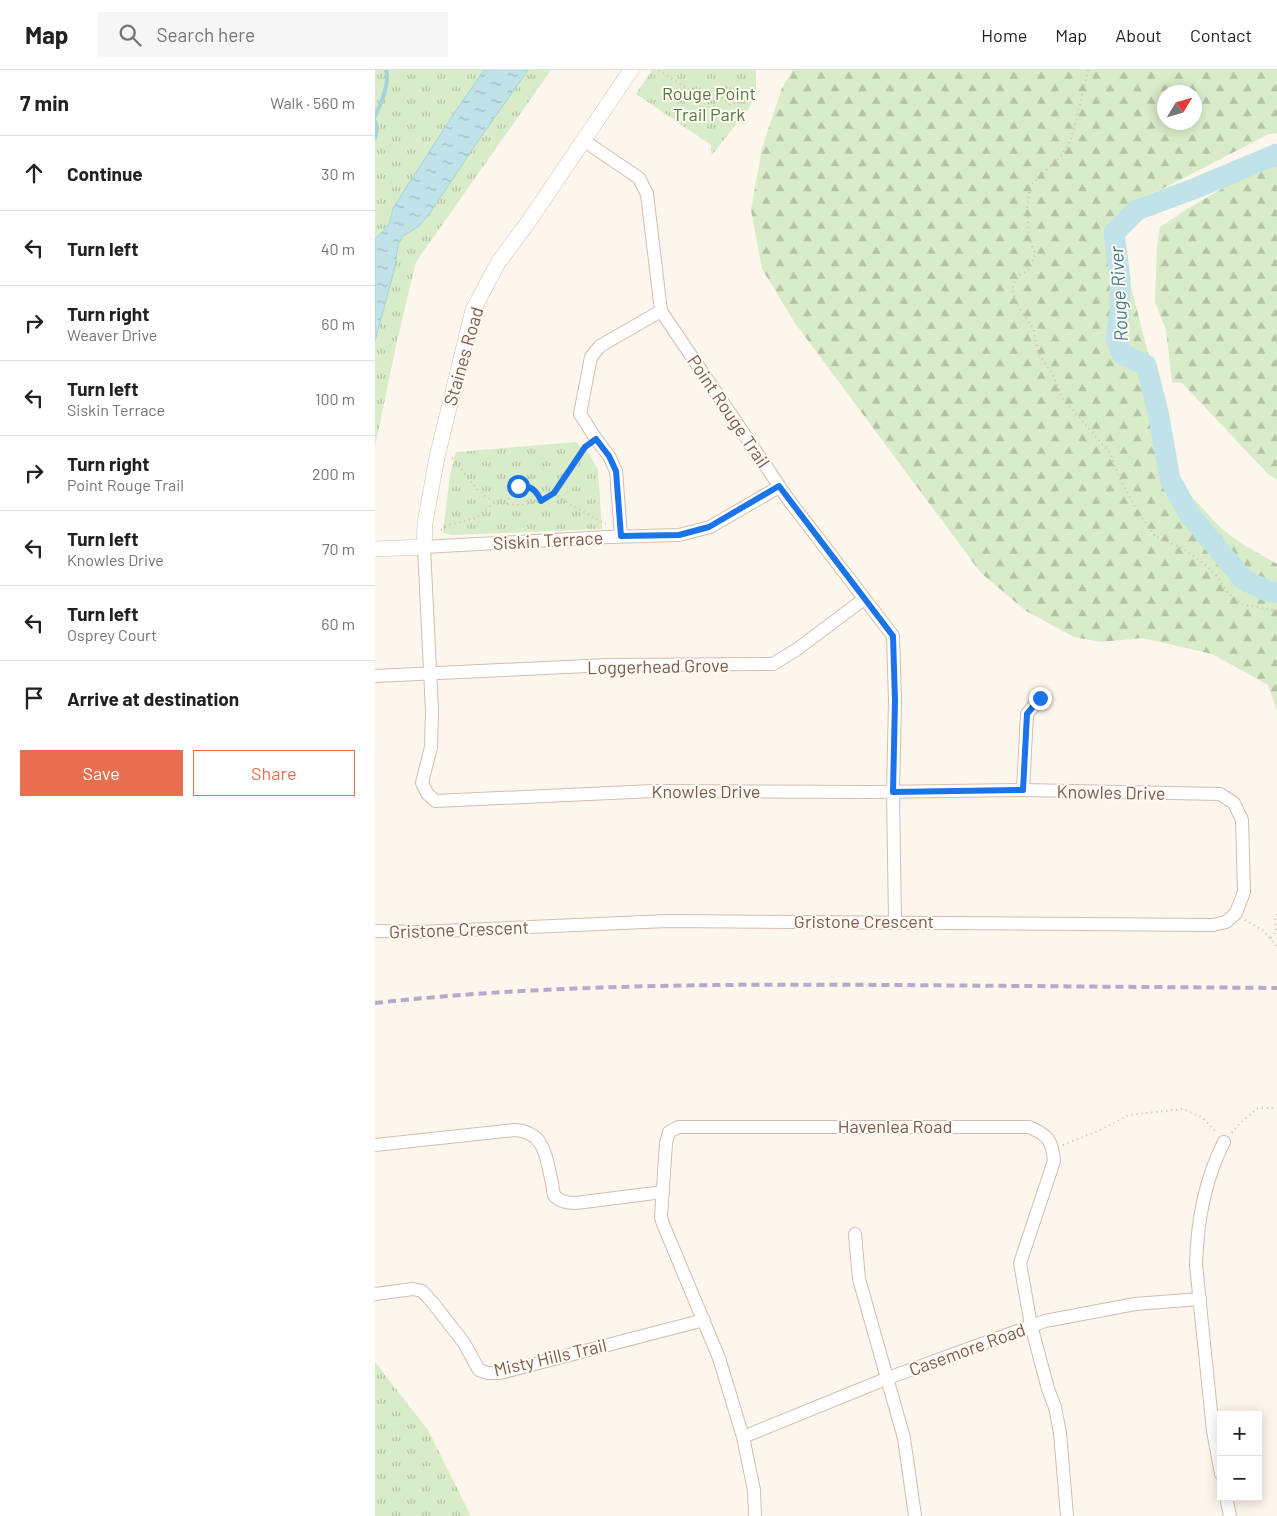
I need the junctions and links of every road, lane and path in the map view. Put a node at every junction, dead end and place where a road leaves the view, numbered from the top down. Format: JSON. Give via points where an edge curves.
{"nodes":[{"id":1,"x":631,"y":70,"type":"edge"},
{"id":2,"x":659,"y":70,"type":"edge"},
{"id":3,"x":1088,"y":70,"type":"edge"},
{"id":4,"x":720,"y":96,"type":"junction"},
{"id":5,"x":583,"y":140,"type":"junction"},
{"id":6,"x":661,"y":310,"type":"junction"},
{"id":7,"x":596,"y":439,"type":"junction"},
{"id":8,"x":452,"y":458,"type":"dead end"},
{"id":9,"x":779,"y":486,"type":"junction"},
{"id":10,"x":554,"y":493,"type":"junction"},
{"id":11,"x":541,"y":501,"type":"junction"},
{"id":12,"x":495,"y":502,"type":"junction"},
{"id":13,"x":507,"y":504,"type":"junction"},
{"id":14,"x":606,"y":525,"type":"dead end"},
{"id":15,"x":441,"y":530,"type":"dead end"},
{"id":16,"x":621,"y":536,"type":"junction"},
{"id":17,"x":424,"y":546,"type":"junction"},
{"id":18,"x":375,"y":549,"type":"edge"},
{"id":19,"x":864,"y":599,"type":"junction"},
{"id":20,"x":1277,"y":610,"type":"edge"},
{"id":21,"x":430,"y":673,"type":"junction"},
{"id":22,"x":375,"y":676,"type":"edge"},
{"id":23,"x":1040,"y":698,"type":"dead end"},
{"id":24,"x":1023,"y":790,"type":"junction"},
{"id":25,"x":893,"y":792,"type":"junction"},
{"id":26,"x":1236,"y":913,"type":"junction"},
{"id":27,"x":1277,"y":914,"type":"edge"},
{"id":28,"x":895,"y":921,"type":"junction"},
{"id":29,"x":375,"y":931,"type":"edge"},
{"id":30,"x":1271,"y":938,"type":"junction"},
{"id":31,"x":1277,"y":947,"type":"edge"},
{"id":32,"x":1277,"y":1108,"type":"edge"},
{"id":33,"x":1224,"y":1142,"type":"junction"},
{"id":34,"x":375,"y":1145,"type":"edge"},
{"id":35,"x":1053,"y":1149,"type":"junction"},
{"id":36,"x":663,"y":1192,"type":"junction"},
{"id":37,"x":855,"y":1234,"type":"dead end"},
{"id":38,"x":375,"y":1294,"type":"edge"},
{"id":39,"x":1200,"y":1299,"type":"junction"},
{"id":40,"x":704,"y":1320,"type":"junction"},
{"id":41,"x":1031,"y":1326,"type":"junction"},
{"id":42,"x":888,"y":1378,"type":"junction"},
{"id":43,"x":743,"y":1437,"type":"junction"},
{"id":44,"x":1218,"y":1456,"type":"edge"},
{"id":45,"x":1227,"y":1501,"type":"edge"},
{"id":46,"x":755,"y":1516,"type":"edge"},
{"id":47,"x":915,"y":1516,"type":"edge"},
{"id":48,"x":1067,"y":1516,"type":"edge"},
{"id":49,"x":1230,"y":1516,"type":"edge"}],
"edges":[{"from":1,"to":5,"type":"street","name":"Staines Road"},
{"from":2,"to":4,"type":"path","via":[[689,90]]},
{"from":3,"to":20,"type":"path","via":[[1071,137],[1062,154],[1030,186],[1027,209],[1029,237],[1035,254],[1030,268],[1016,277],[1012,290],[1019,308],[1033,328],[1038,352],[1053,375],[1062,398],[1109,452],[1138,512],[1155,536],[1182,548],[1207,566],[1226,591],[1241,604]]},
{"from":4,"to":4,"type":"path","via":[[733,89],[738,94],[736,102],[730,104]]},
{"from":5,"to":6,"type":"street","name":"Point Rouge Trail","via":[[639,178],[647,194]]},
{"from":5,"to":17,"type":"street","name":"Staines Road","via":[[498,264],[473,310],[437,457]]},
{"from":6,"to":7,"type":"street","via":[[600,346],[591,357],[581,414]]},
{"from":6,"to":9,"type":"street","name":"Point Rouge Trail"},
{"from":7,"to":10,"type":"path","via":[[585,447]]},
{"from":7,"to":16,"type":"street","via":[[616,471]]},
{"from":8,"to":12,"type":"path","via":[[478,490]]},
{"from":9,"to":16,"type":"street","name":"Siskin Terrace","via":[[709,527],[679,535]]},
{"from":9,"to":19,"type":"street","name":"Point Rouge Trail"},
{"from":10,"to":11,"type":"path"},
{"from":10,"to":14,"type":"path"},
{"from":11,"to":13,"type":"path","via":[[525,505]]},
{"from":11,"to":13,"type":"path","via":[[534,490],[523,485],[513,490]]},
{"from":12,"to":13,"type":"path"},
{"from":12,"to":15,"type":"path","via":[[476,518]]},
{"from":16,"to":17,"type":"street","name":"Siskin Terrace"},
{"from":17,"to":18,"type":"street"},
{"from":17,"to":21,"type":"street","name":"Knowles Drive"},
{"from":19,"to":21,"type":"street","name":"Loggerhead Grove","via":[[773,664],[608,665]]},
{"from":19,"to":25,"type":"street","name":"Point Rouge Trail","via":[[893,636]]},
{"from":21,"to":22,"type":"street"},
{"from":21,"to":25,"type":"street","name":"Knowles Drive","via":[[431,747],[422,783],[435,801],[653,791]]},
{"from":23,"to":24,"type":"street","via":[[1027,714]]},
{"from":24,"to":25,"type":"street","name":"Knowles Drive"},
{"from":24,"to":26,"type":"street","name":"Knowles Drive","via":[[1220,794],[1234,803],[1242,820],[1243,892]]},
{"from":25,"to":28,"type":"street","name":"Point Rouge Trail"},
{"from":26,"to":28,"type":"street","name":"Gristone Crescent","via":[[1226,922],[1213,925]]},
{"from":26,"to":30,"type":"path"},
{"from":27,"to":30,"type":"path","via":[[1276,932]]},
{"from":28,"to":29,"type":"street","name":"Gristone Crescent","via":[[667,920],[420,932]]},
{"from":30,"to":31,"type":"path"},
{"from":32,"to":33,"type":"path","via":[[1258,1108]]},
{"from":33,"to":35,"type":"path","via":[[1203,1118],[1183,1109],[1129,1115]]},
{"from":33,"to":39,"type":"street","via":[[1214,1161],[1197,1238]]},
{"from":34,"to":36,"type":"street","via":[[523,1130],[530,1132],[542,1144],[554,1195],[561,1202]]},
{"from":35,"to":36,"type":"street","name":"Havenlea Road","via":[[1049,1139],[1029,1127],[684,1126],[669,1132]]},
{"from":35,"to":41,"type":"street","via":[[1054,1161],[1020,1263]]},
{"from":36,"to":40,"type":"street","name":"Havenlea Road","via":[[661,1217],[665,1232]]},
{"from":37,"to":42,"type":"street","via":[[859,1279]]},
{"from":38,"to":40,"type":"street","name":"Misty Hills Trail","via":[[413,1289],[422,1291],[464,1343],[479,1370],[488,1373]]},
{"from":39,"to":41,"type":"street","name":"Casemore Road","via":[[1135,1304],[1045,1320]]},
{"from":39,"to":44,"type":"street"},
{"from":40,"to":43,"type":"street","name":"Havenlea Road"},
{"from":41,"to":42,"type":"street","name":"Casemore Road"},
{"from":41,"to":48,"type":"street","via":[[1060,1433]]},
{"from":42,"to":43,"type":"street","name":"Casemore Road"},
{"from":42,"to":47,"type":"street","via":[[905,1438]]},
{"from":43,"to":46,"type":"street","name":"Havenlea Road","via":[[754,1490]]},
{"from":45,"to":49,"type":"street"}]}
